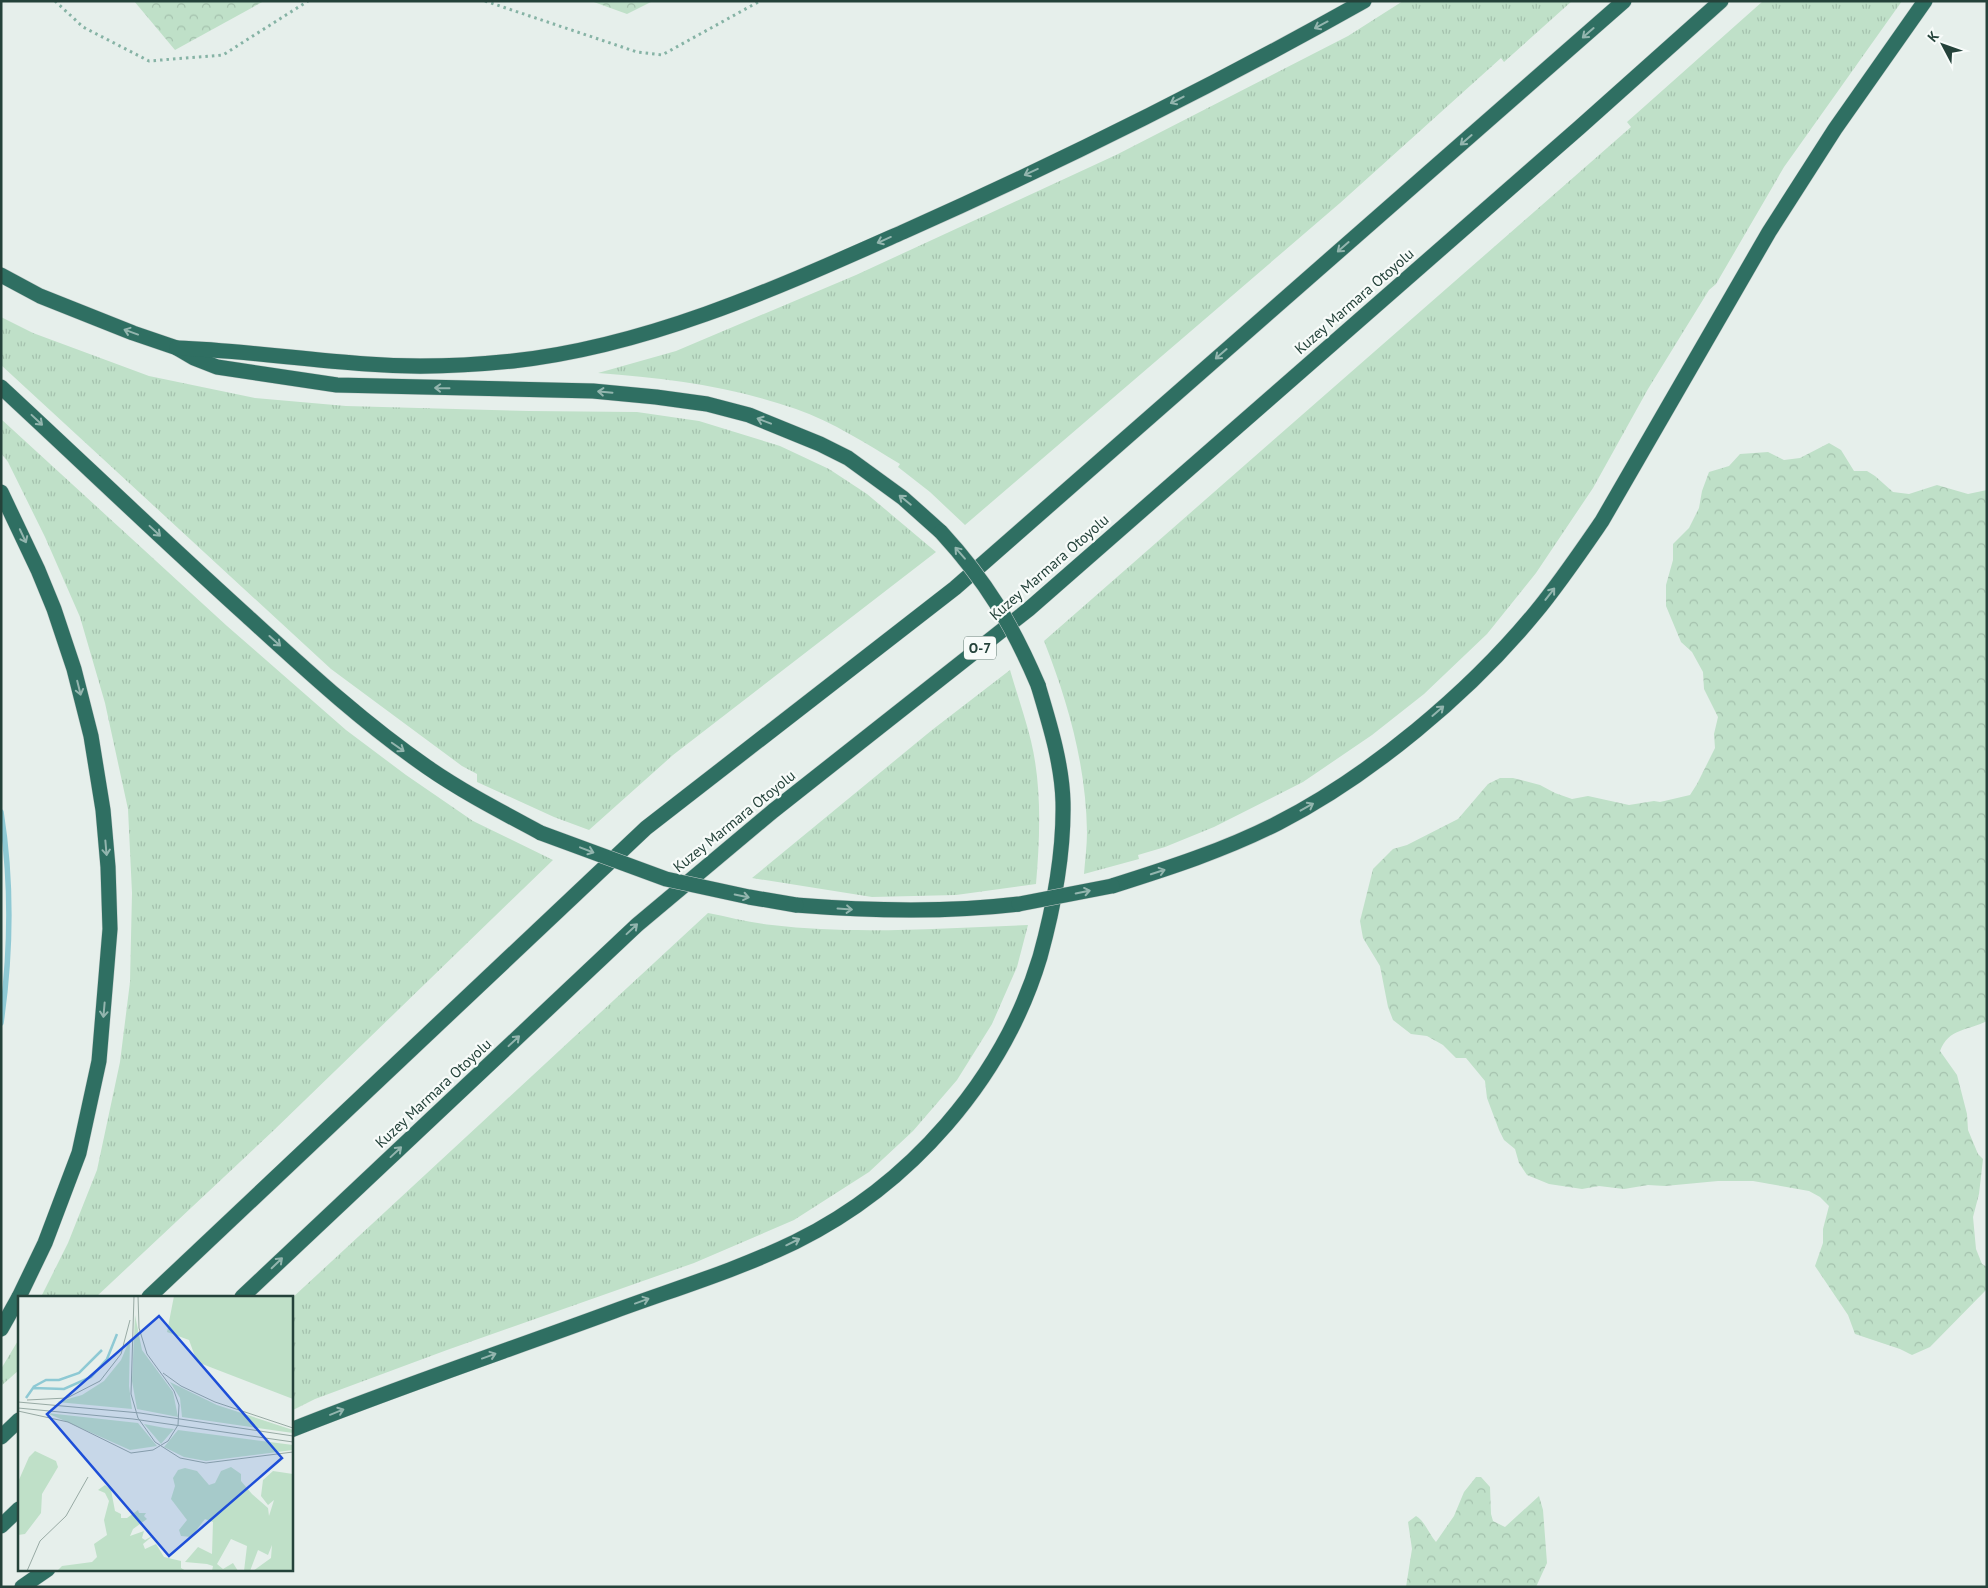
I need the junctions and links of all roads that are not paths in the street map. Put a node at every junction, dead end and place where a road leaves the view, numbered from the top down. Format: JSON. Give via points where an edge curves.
{"nodes":[{"id":1,"x":1364,"y":1,"type":"edge"},
{"id":2,"x":1624,"y":1,"type":"edge"},
{"id":3,"x":1720,"y":1,"type":"edge"},
{"id":4,"x":1925,"y":1,"type":"edge"},
{"id":5,"x":1,"y":275,"type":"edge"},
{"id":6,"x":177,"y":348,"type":"junction"},
{"id":7,"x":1,"y":387,"type":"edge"},
{"id":8,"x":1,"y":492,"type":"edge"},
{"id":9,"x":19,"y":1296,"type":"edge"},
{"id":10,"x":150,"y":1296,"type":"edge"},
{"id":11,"x":243,"y":1296,"type":"edge"},
{"id":12,"x":18,"y":1299,"type":"edge"},
{"id":13,"x":1,"y":1329,"type":"edge"},
{"id":14,"x":18,"y":1421,"type":"edge"},
{"id":15,"x":292,"y":1430,"type":"edge"},
{"id":16,"x":1,"y":1437,"type":"edge"},
{"id":17,"x":18,"y":1510,"type":"edge"},
{"id":18,"x":1,"y":1526,"type":"edge"},
{"id":19,"x":47,"y":1570,"type":"edge"},
{"id":20,"x":22,"y":1587,"type":"edge"}],
"edges":[{"from":1,"to":6,"type":"highway","one_way":true,"via":[[1208,85],[946,213],[724,308],[655,330],[566,352],[470,365],[370,365]]},
{"from":2,"to":10,"type":"highway","one_way":true,"via":[[955,588],[646,828]]},
{"from":11,"to":3,"type":"highway","name":"Kuzey Marmara Otoyolu","number":"O-7","one_way":true,"via":[[636,925],[773,811],[1029,609]]},
{"from":7,"to":4,"type":"highway","one_way":true,"bridge":true,"via":[[193,567],[350,708],[428,768],[542,832],[666,879],[796,905],[899,911],[980,909],[1112,886],[1199,858],[1278,823],[1320,800],[1396,746],[1503,650],[1535,614],[1602,521],[1768,232]]},
{"from":6,"to":5,"type":"highway","one_way":true,"via":[[40,296]]},
{"from":15,"to":6,"type":"highway","one_way":true,"bridge":true,"via":[[719,1274],[796,1241],[842,1216],[893,1179],[941,1132],[977,1086],[1031,986],[1045,938],[1056,881],[1063,801],[1051,728],[1038,685],[1002,610],[973,568],[942,532],[904,498],[848,458],[749,414],[707,404],[593,391],[337,384],[217,367]]},
{"from":8,"to":9,"type":"highway","one_way":true,"via":[[54,609],[74,668],[91,736],[103,810],[110,929],[99,1061],[79,1153],[45,1243]]},
{"from":12,"to":13,"type":"highway"},
{"from":14,"to":16,"type":"highway"},
{"from":17,"to":18,"type":"highway"},
{"from":19,"to":20,"type":"highway"}]}
